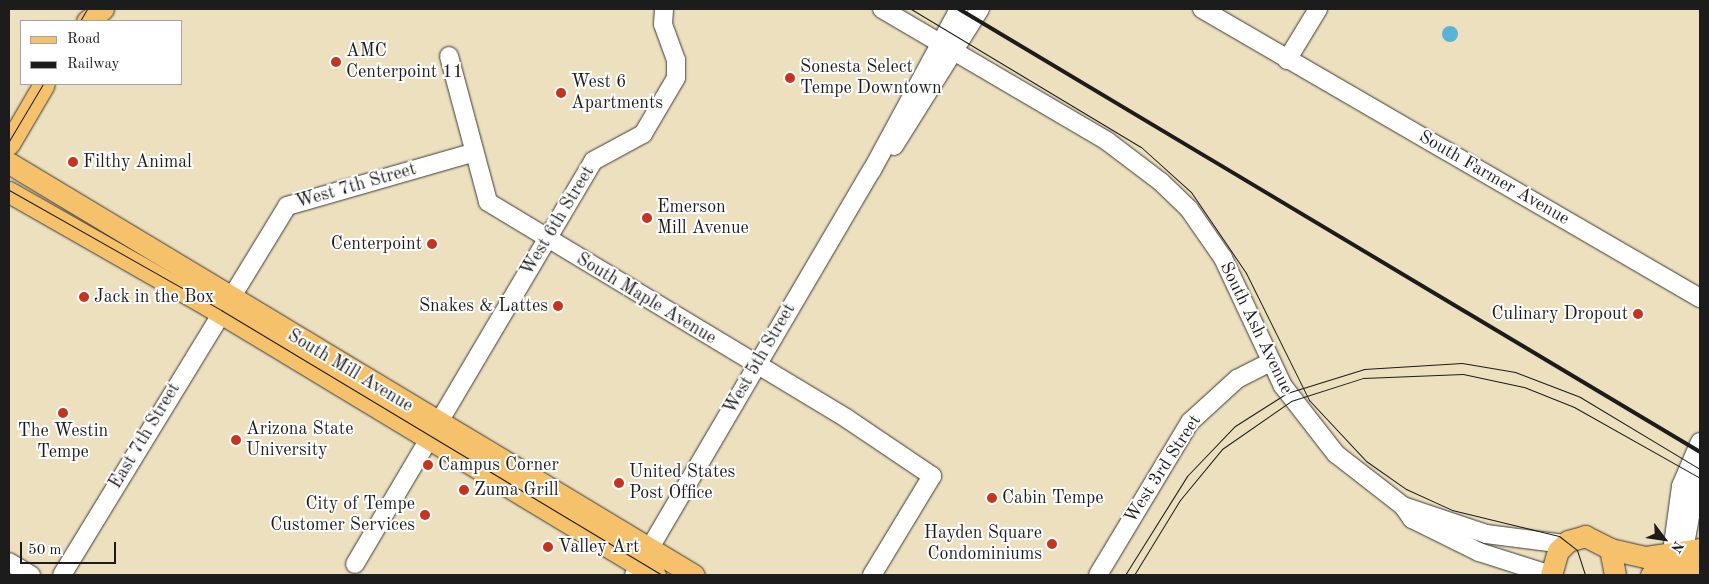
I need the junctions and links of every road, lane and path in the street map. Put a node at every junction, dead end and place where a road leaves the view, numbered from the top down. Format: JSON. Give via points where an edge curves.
{"nodes":[{"id":1,"x":103,"y":9,"type":"edge"},
{"id":2,"x":664,"y":9,"type":"edge"},
{"id":3,"x":882,"y":9,"type":"edge"},
{"id":4,"x":959,"y":9,"type":"edge"},
{"id":5,"x":980,"y":9,"type":"edge"},
{"id":6,"x":1202,"y":9,"type":"edge"},
{"id":7,"x":1318,"y":9,"type":"edge"},
{"id":8,"x":88,"y":20,"type":"edge"},
{"id":9,"x":946,"y":48,"type":"junction"},
{"id":10,"x":449,"y":56,"type":"dead end"},
{"id":11,"x":1287,"y":60,"type":"junction"},
{"id":12,"x":43,"y":85,"type":"edge"},
{"id":13,"x":9,"y":144,"type":"edge"},
{"id":14,"x":472,"y":153,"type":"junction"},
{"id":15,"x":9,"y":163,"type":"edge"},
{"id":16,"x":9,"y":192,"type":"edge"},
{"id":17,"x":546,"y":239,"type":"junction"},
{"id":18,"x":1700,"y":298,"type":"edge"},
{"id":19,"x":224,"y":305,"type":"junction"},
{"id":20,"x":1270,"y":362,"type":"junction"},
{"id":21,"x":756,"y":364,"type":"junction"},
{"id":22,"x":433,"y":431,"type":"junction"},
{"id":23,"x":1700,"y":442,"type":"edge"},
{"id":24,"x":1700,"y":462,"type":"edge"},
{"id":25,"x":1403,"y":506,"type":"junction"},
{"id":26,"x":1564,"y":544,"type":"junction"},
{"id":27,"x":1610,"y":549,"type":"junction"},
{"id":28,"x":1686,"y":550,"type":"edge"},
{"id":29,"x":9,"y":562,"type":"edge"},
{"id":30,"x":355,"y":564,"type":"dead end"},
{"id":31,"x":645,"y":566,"type":"edge"},
{"id":32,"x":1700,"y":569,"type":"edge"},
{"id":33,"x":30,"y":575,"type":"edge"},
{"id":34,"x":62,"y":575,"type":"edge"},
{"id":35,"x":694,"y":575,"type":"edge"},
{"id":36,"x":872,"y":575,"type":"edge"},
{"id":37,"x":1098,"y":575,"type":"edge"},
{"id":38,"x":1551,"y":575,"type":"edge"},
{"id":39,"x":1614,"y":575,"type":"edge"},
{"id":40,"x":1651,"y":575,"type":"edge"}],
"edges":[{"from":1,"to":8,"type":"main road"},
{"from":2,"to":17,"type":"street","name":"West 6th Street","via":[[663,24],[676,60],[676,78],[642,134],[593,162]]},
{"from":3,"to":9,"type":"street","name":"South Ash Avenue"},
{"from":4,"to":9,"type":"street","name":"West 5th Street"},
{"from":5,"to":9,"type":"street","name":"West 5th Street"},
{"from":6,"to":11,"type":"street","name":"South Farmer Avenue"},
{"from":7,"to":11,"type":"street"},
{"from":9,"to":20,"type":"street","name":"South Ash Avenue","via":[[1107,141],[1161,182],[1188,208],[1224,258],[1242,290]]},
{"from":9,"to":21,"type":"street","name":"West 5th Street","via":[[891,150],[872,170]]},
{"from":10,"to":14,"type":"street","name":"South Maple Avenue"},
{"from":11,"to":18,"type":"street","name":"South Farmer Avenue"},
{"from":12,"to":13,"type":"main road"},
{"from":14,"to":17,"type":"street","name":"South Maple Avenue","via":[[488,202]]},
{"from":14,"to":19,"type":"street","name":"West 7th Street","via":[[295,200]]},
{"from":15,"to":19,"type":"main road","name":"South Mill Avenue"},
{"from":16,"to":19,"type":"main road","name":"South Mill Avenue"},
{"from":17,"to":21,"type":"street","name":"South Maple Avenue"},
{"from":17,"to":22,"type":"street","name":"West 6th Street"},
{"from":19,"to":22,"type":"main road","name":"South Mill Avenue"},
{"from":19,"to":34,"type":"street","name":"East 7th Street"},
{"from":20,"to":25,"type":"street","name":"South Ash Avenue","via":[[1291,401],[1330,448]]},
{"from":20,"to":37,"type":"street","name":"West 3rd Street","via":[[1236,379],[1190,422]]},
{"from":21,"to":31,"type":"street","name":"West 5th Street"},
{"from":21,"to":36,"type":"street","name":"South Maple Avenue","via":[[932,476]]},
{"from":22,"to":30,"type":"street","name":"West 6th Street"},
{"from":22,"to":31,"type":"main road","name":"South Mill Avenue"},
{"from":23,"to":28,"type":"street","via":[[1681,486]]},
{"from":24,"to":28,"type":"street","via":[[1692,489]]},
{"from":25,"to":26,"type":"street","name":"South Ash Avenue","via":[[1486,534]]},
{"from":25,"to":38,"type":"street","name":"South Ash Avenue","via":[[1412,519],[1479,552]]},
{"from":26,"to":27,"type":"main road","via":[[1585,536]]},
{"from":26,"to":38,"type":"main road"},
{"from":27,"to":28,"type":"main road","via":[[1638,557]]},
{"from":27,"to":39,"type":"main road"},
{"from":28,"to":40,"type":"street","via":[[1680,562],[1656,569]]},
{"from":29,"to":33,"type":"street"},
{"from":31,"to":35,"type":"main road","name":"South Mill Avenue"},
{"from":32,"to":40,"type":"main road"}]}
